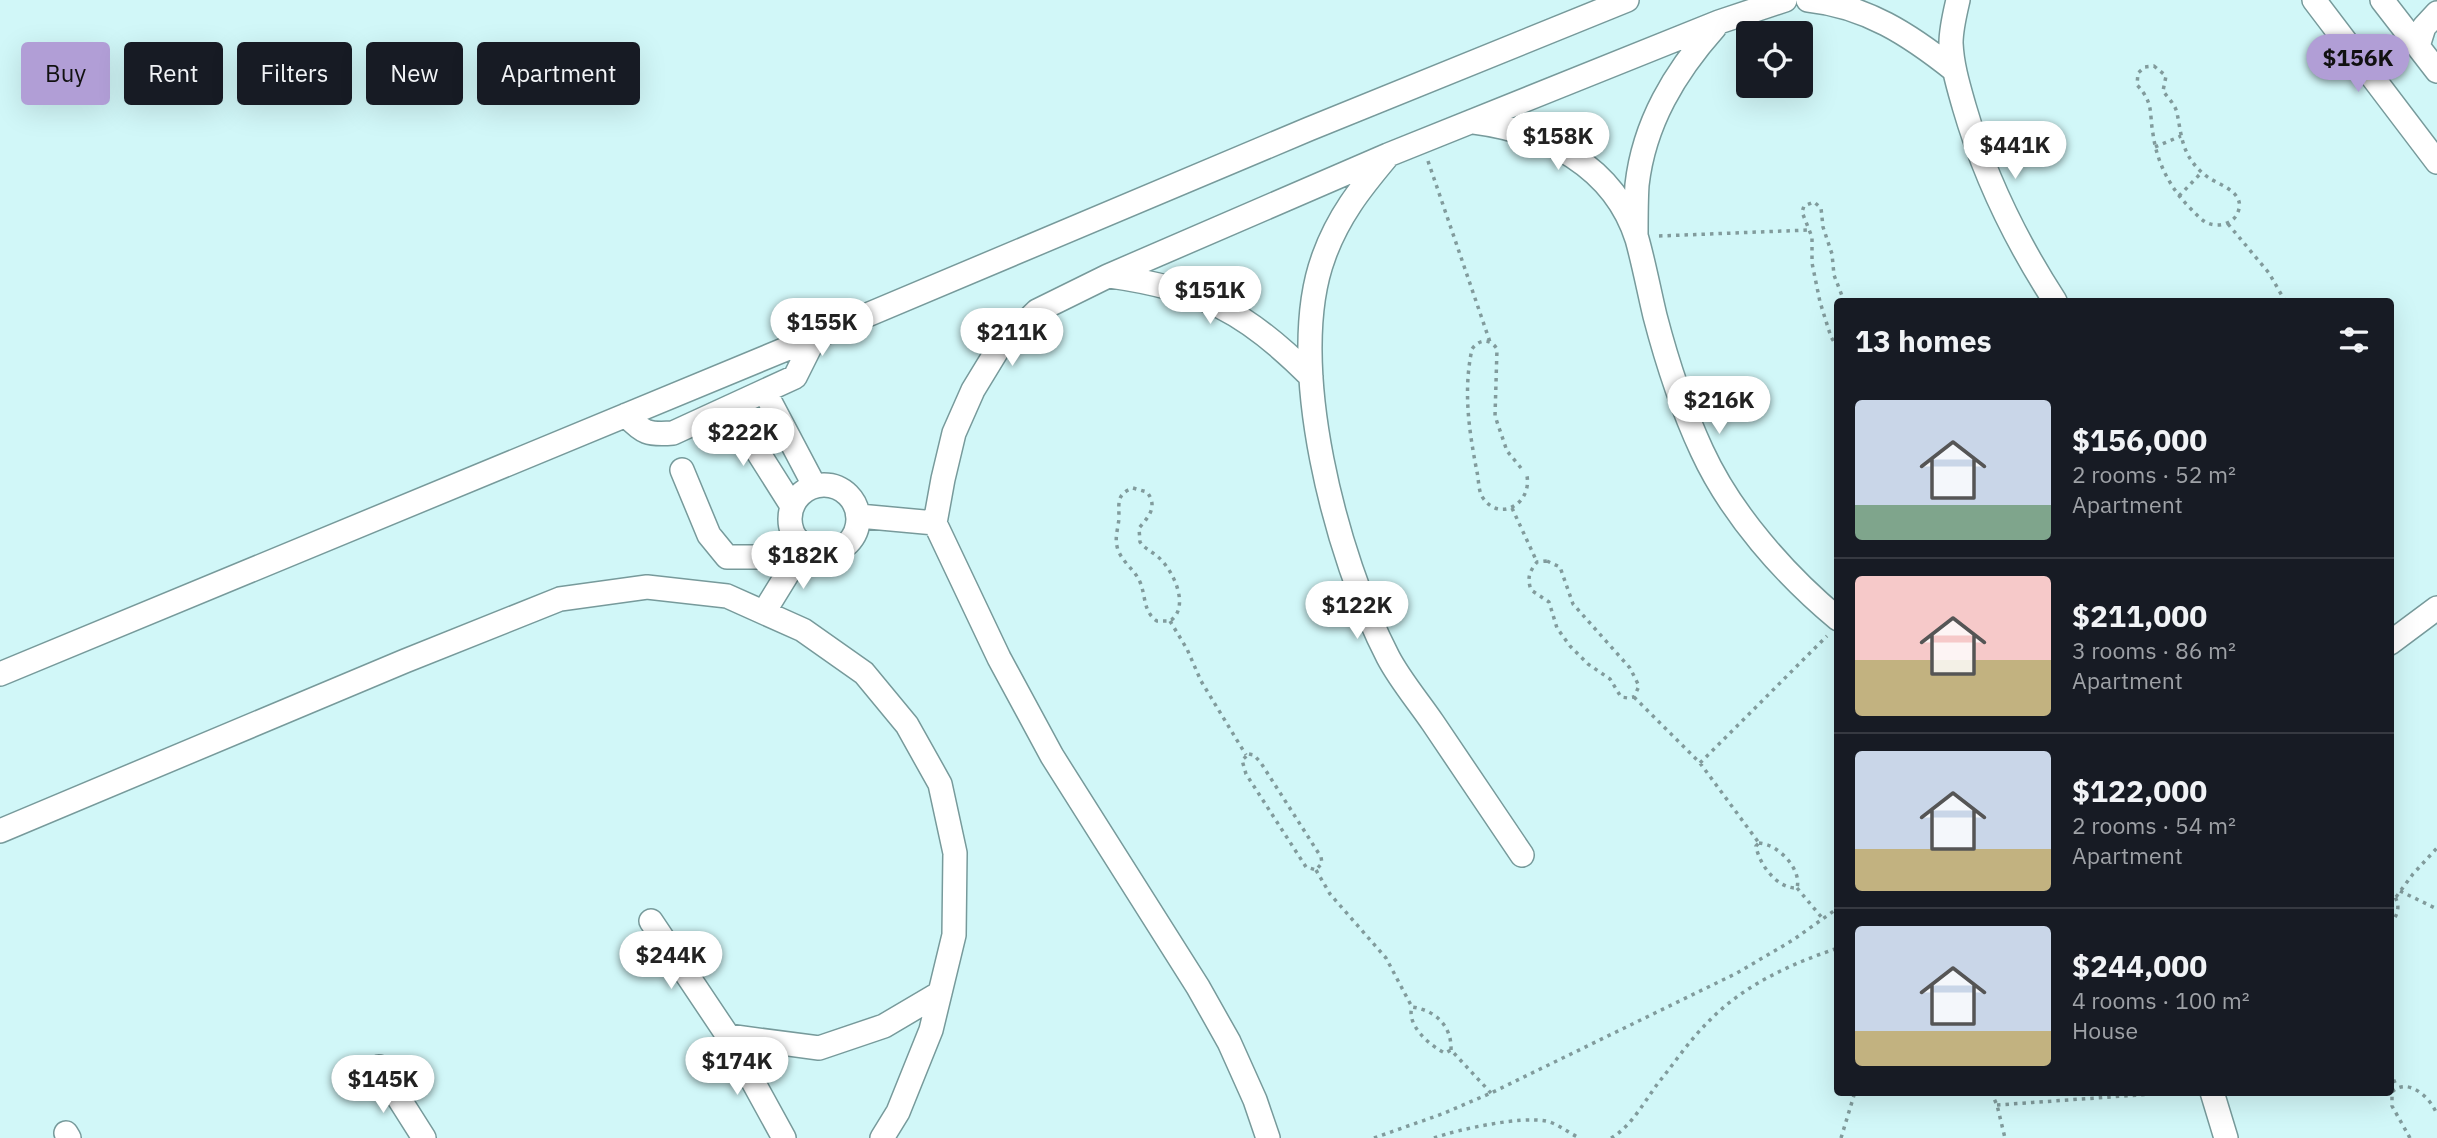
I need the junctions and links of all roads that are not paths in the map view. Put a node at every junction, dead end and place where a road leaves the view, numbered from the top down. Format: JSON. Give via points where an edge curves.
{"nodes":[{"id":1,"x":1628,"y":0,"type":"edge"},
{"id":2,"x":1786,"y":0,"type":"edge"},
{"id":3,"x":1808,"y":0,"type":"edge"},
{"id":4,"x":1958,"y":0,"type":"edge"},
{"id":5,"x":2314,"y":0,"type":"edge"},
{"id":6,"x":2382,"y":0,"type":"edge"},
{"id":7,"x":2437,"y":13,"type":"edge"},
{"id":8,"x":1719,"y":22,"type":"junction"},
{"id":9,"x":2418,"y":46,"type":"junction"},
{"id":10,"x":1954,"y":70,"type":"junction"},
{"id":11,"x":2437,"y":71,"type":"edge"},
{"id":12,"x":1471,"y":122,"type":"junction"},
{"id":13,"x":1388,"y":155,"type":"junction"},
{"id":14,"x":2437,"y":162,"type":"edge"},
{"id":15,"x":1636,"y":237,"type":"junction"},
{"id":16,"x":1108,"y":276,"type":"junction"},
{"id":17,"x":2053,"y":298,"type":"edge"},
{"id":18,"x":815,"y":337,"type":"junction"},
{"id":19,"x":1311,"y":377,"type":"junction"},
{"id":20,"x":765,"y":392,"type":"junction"},
{"id":21,"x":730,"y":408,"type":"junction"},
{"id":22,"x":626,"y":415,"type":"junction"},
{"id":23,"x":682,"y":470,"type":"dead end"},
{"id":24,"x":814,"y":485,"type":"junction"},
{"id":25,"x":792,"y":506,"type":"junction"},
{"id":26,"x":859,"y":516,"type":"junction"},
{"id":27,"x":935,"y":523,"type":"junction"},
{"id":28,"x":801,"y":543,"type":"junction"},
{"id":29,"x":2437,"y":608,"type":"edge"},
{"id":30,"x":764,"y":612,"type":"junction"},
{"id":31,"x":1833,"y":627,"type":"edge"},
{"id":32,"x":2394,"y":640,"type":"edge"},
{"id":33,"x":0,"y":674,"type":"edge"},
{"id":34,"x":0,"y":831,"type":"edge"},
{"id":35,"x":1522,"y":855,"type":"dead end"},
{"id":36,"x":651,"y":921,"type":"dead end"},
{"id":37,"x":940,"y":993,"type":"junction"},
{"id":38,"x":728,"y":1036,"type":"junction"},
{"id":39,"x":379,"y":1067,"type":"dead end"},
{"id":40,"x":2213,"y":1096,"type":"edge"},
{"id":41,"x":424,"y":1138,"type":"edge"},
{"id":42,"x":784,"y":1138,"type":"edge"},
{"id":43,"x":882,"y":1138,"type":"edge"},
{"id":44,"x":1268,"y":1138,"type":"edge"},
{"id":45,"x":2226,"y":1138,"type":"edge"}],
"edges":[{"from":1,"to":18,"type":"street"},
{"from":2,"to":8,"type":"street"},
{"from":3,"to":10,"type":"street","via":[[1878,19]]},
{"from":4,"to":10,"type":"street","via":[[1951,41]]},
{"from":5,"to":14,"type":"street"},
{"from":6,"to":9,"type":"street"},
{"from":7,"to":9,"type":"street","via":[[2424,27]]},
{"from":8,"to":12,"type":"street"},
{"from":8,"to":15,"type":"street","via":[[1670,86],[1647,139],[1637,184]]},
{"from":9,"to":11,"type":"street"},
{"from":10,"to":17,"type":"street","via":[[1989,178]]},
{"from":12,"to":13,"type":"street"},
{"from":12,"to":15,"type":"street","via":[[1506,126],[1569,153],[1596,174],[1618,201]]},
{"from":13,"to":16,"type":"street"},
{"from":13,"to":19,"type":"street","via":[[1349,202],[1323,257],[1310,317]]},
{"from":15,"to":31,"type":"street","via":[[1669,364],[1703,453],[1734,505]]},
{"from":16,"to":19,"type":"street","via":[[1154,282],[1220,306],[1279,344]]},
{"from":16,"to":27,"type":"street","via":[[1037,311],[998,349],[954,433]]},
{"from":18,"to":20,"type":"street","via":[[795,377]]},
{"from":18,"to":22,"type":"street"},
{"from":19,"to":35,"type":"street","via":[[1337,521],[1389,658]]},
{"from":20,"to":21,"type":"street"},
{"from":20,"to":24,"type":"street"},
{"from":21,"to":22,"type":"street","via":[[673,433],[656,435],[641,431]]},
{"from":21,"to":25,"type":"street"},
{"from":22,"to":33,"type":"street"},
{"from":23,"to":28,"type":"street","via":[[709,535],[727,557],[768,557]]},
{"from":24,"to":25,"type":"street"},
{"from":24,"to":26,"type":"street","via":[[830,484],[844,490],[855,502]]},
{"from":25,"to":28,"type":"street","via":[[789,521]]},
{"from":26,"to":27,"type":"street"},
{"from":26,"to":28,"type":"street","via":[[848,544],[834,552],[818,553]]},
{"from":27,"to":44,"type":"street","via":[[1052,756],[1230,1042]]},
{"from":28,"to":30,"type":"street"},
{"from":29,"to":32,"type":"street"},
{"from":30,"to":34,"type":"street","via":[[727,596],[647,587],[560,599]]},
{"from":30,"to":37,"type":"street","via":[[803,630],[864,673],[907,725],[940,784],[955,853],[955,894],[954,934]]},
{"from":36,"to":38,"type":"street"},
{"from":37,"to":38,"type":"street","via":[[884,1026],[819,1048]]},
{"from":37,"to":43,"type":"street","via":[[931,1030],[898,1112]]},
{"from":38,"to":42,"type":"street"},
{"from":39,"to":41,"type":"street"},
{"from":40,"to":45,"type":"street"}]}
